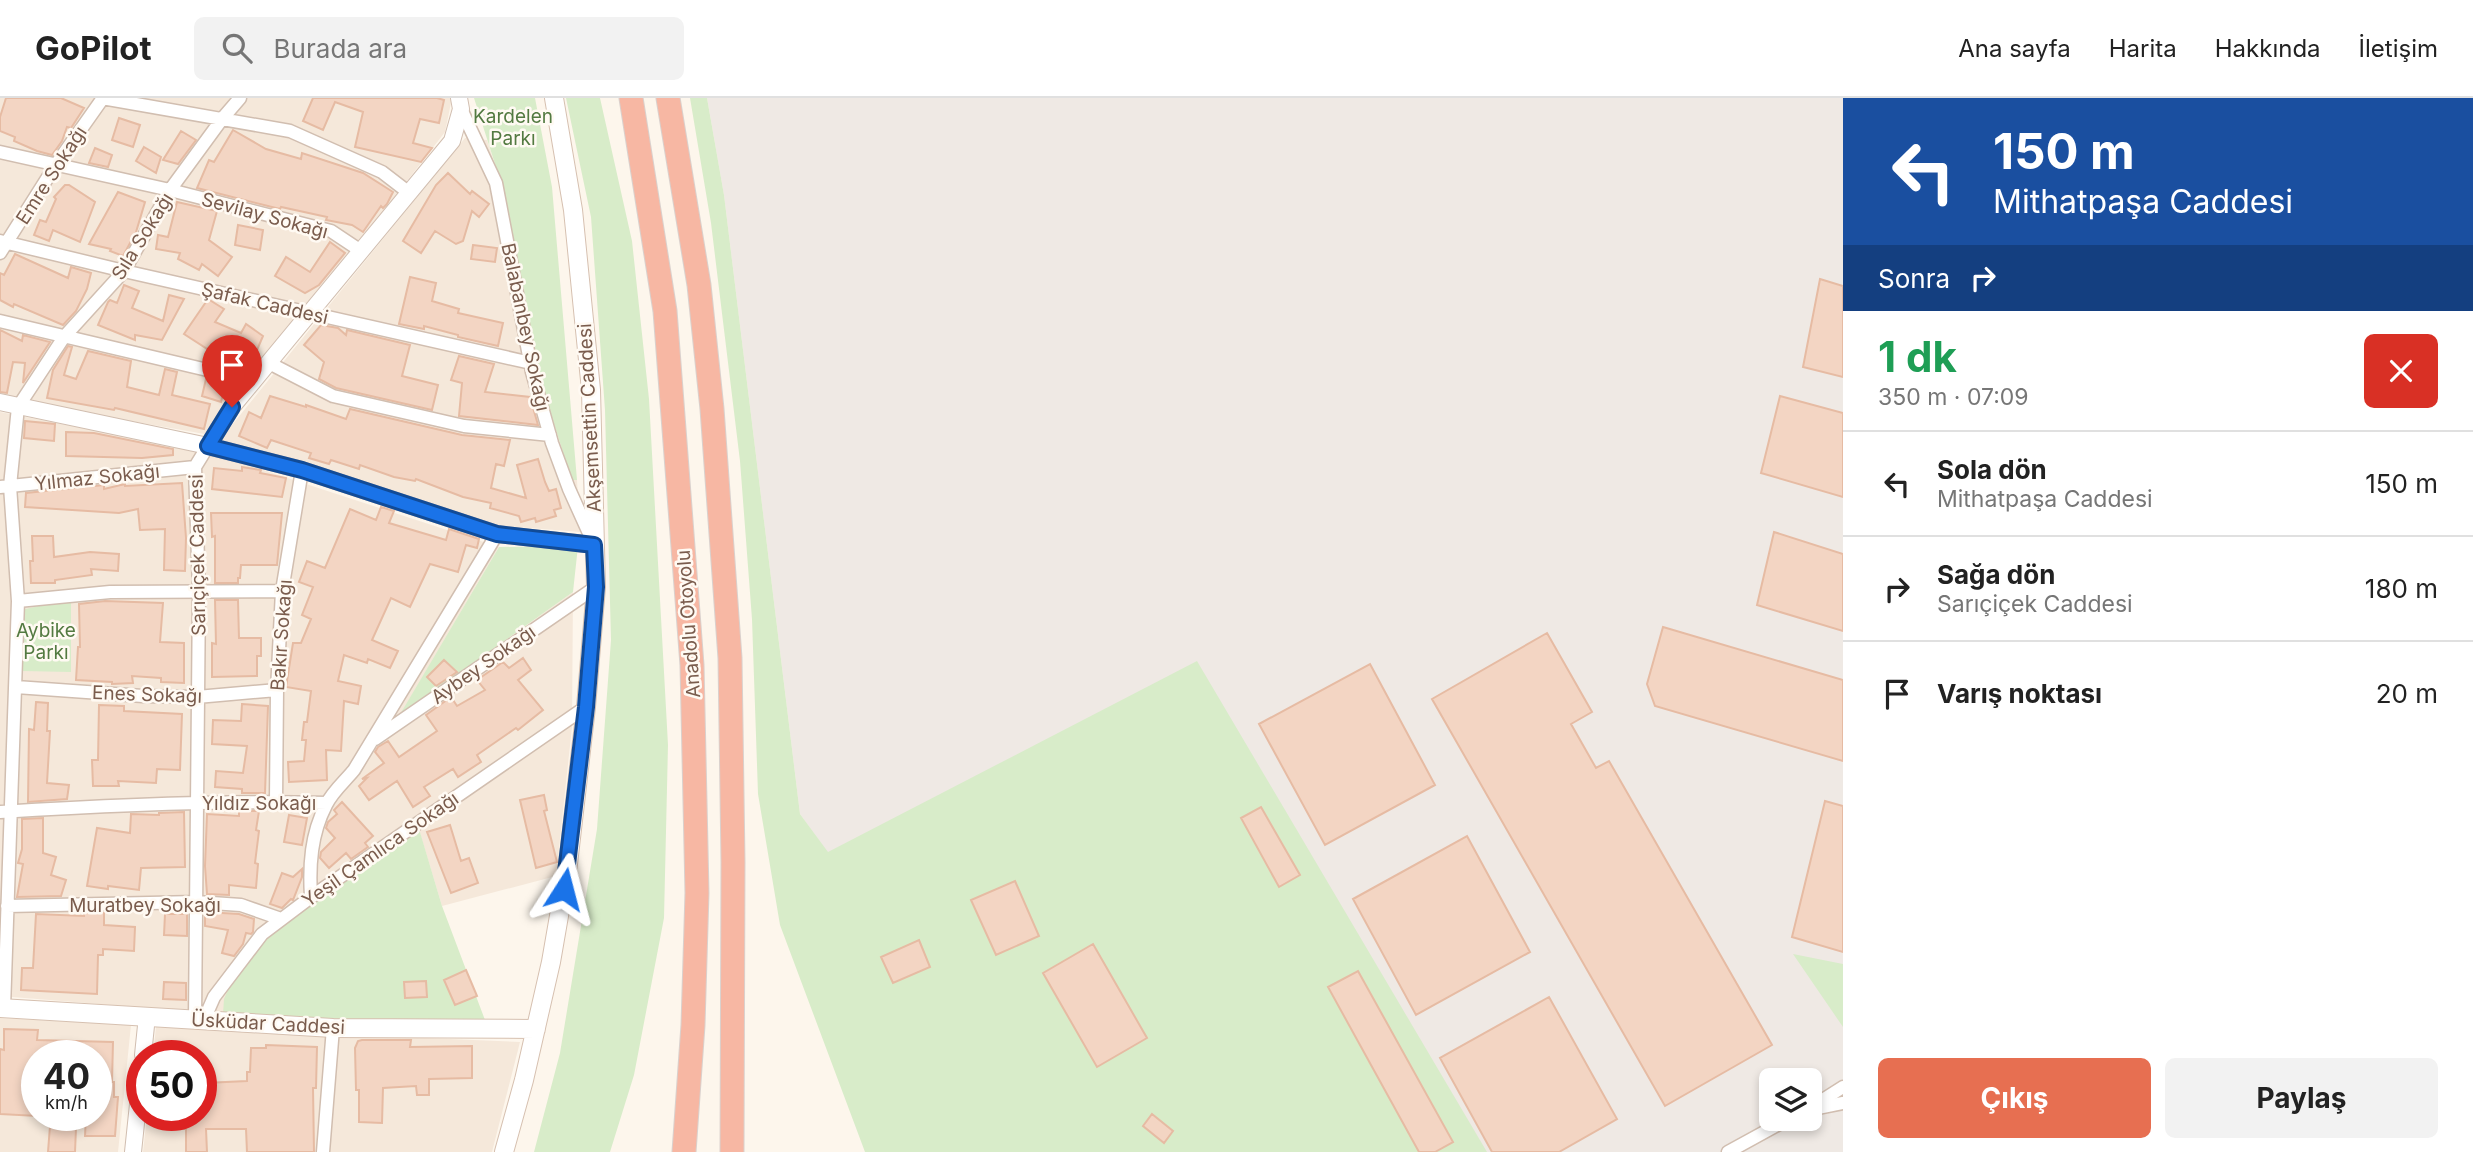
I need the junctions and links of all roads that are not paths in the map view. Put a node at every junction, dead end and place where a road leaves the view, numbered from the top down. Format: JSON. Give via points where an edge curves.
{"nodes":[{"id":1,"x":102,"y":98,"type":"edge"},
{"id":2,"x":240,"y":98,"type":"edge"},
{"id":3,"x":554,"y":98,"type":"edge"},
{"id":4,"x":623,"y":98,"type":"edge"},
{"id":5,"x":631,"y":98,"type":"edge"},
{"id":6,"x":668,"y":98,"type":"edge"},
{"id":7,"x":460,"y":104,"type":"edge"},
{"id":8,"x":222,"y":119,"type":"junction"},
{"id":9,"x":0,"y":152,"type":"edge"},
{"id":10,"x":55,"y":166,"type":"junction"},
{"id":11,"x":170,"y":190,"type":"junction"},
{"id":12,"x":408,"y":192,"type":"junction"},
{"id":13,"x":648,"y":199,"type":"junction"},
{"id":14,"x":3,"y":245,"type":"edge"},
{"id":15,"x":361,"y":251,"type":"junction"},
{"id":16,"x":124,"y":271,"type":"junction"},
{"id":17,"x":311,"y":313,"type":"junction"},
{"id":18,"x":0,"y":321,"type":"edge"},
{"id":19,"x":64,"y":337,"type":"junction"},
{"id":20,"x":269,"y":363,"type":"junction"},
{"id":21,"x":531,"y":363,"type":"junction"},
{"id":22,"x":254,"y":381,"type":"junction"},
{"id":23,"x":0,"y":402,"type":"edge"},
{"id":24,"x":18,"y":407,"type":"junction"},
{"id":25,"x":550,"y":435,"type":"junction"},
{"id":26,"x":208,"y":446,"type":"junction"},
{"id":27,"x":194,"y":467,"type":"junction"},
{"id":28,"x":302,"y":470,"type":"junction"},
{"id":29,"x":5,"y":487,"type":"edge"},
{"id":30,"x":497,"y":534,"type":"junction"},
{"id":31,"x":594,"y":545,"type":"junction"},
{"id":32,"x":596,"y":587,"type":"junction"},
{"id":33,"x":199,"y":591,"type":"junction"},
{"id":34,"x":282,"y":591,"type":"junction"},
{"id":35,"x":18,"y":601,"type":"junction"},
{"id":36,"x":16,"y":687,"type":"junction"},
{"id":37,"x":277,"y":690,"type":"junction"},
{"id":38,"x":197,"y":697,"type":"junction"},
{"id":39,"x":586,"y":707,"type":"junction"},
{"id":40,"x":371,"y":741,"type":"junction"},
{"id":41,"x":276,"y":801,"type":"junction"},
{"id":42,"x":196,"y":803,"type":"junction"},
{"id":43,"x":327,"y":803,"type":"junction"},
{"id":44,"x":5,"y":812,"type":"edge"},
{"id":45,"x":311,"y":897,"type":"junction"},
{"id":46,"x":197,"y":902,"type":"junction"},
{"id":47,"x":7,"y":906,"type":"junction"},
{"id":48,"x":281,"y":919,"type":"junction"},
{"id":49,"x":2,"y":1008,"type":"edge"},
{"id":50,"x":147,"y":1016,"type":"junction"},
{"id":51,"x":199,"y":1019,"type":"junction"},
{"id":52,"x":333,"y":1028,"type":"junction"},
{"id":53,"x":536,"y":1030,"type":"junction"},
{"id":54,"x":145,"y":1040,"type":"edge"},
{"id":55,"x":1843,"y":1087,"type":"edge"},
{"id":56,"x":1822,"y":1101,"type":"edge"},
{"id":57,"x":1843,"y":1103,"type":"edge"},
{"id":58,"x":1822,"y":1107,"type":"edge"},
{"id":59,"x":135,"y":1131,"type":"edge"},
{"id":60,"x":1766,"y":1131,"type":"edge"},
{"id":61,"x":133,"y":1152,"type":"edge"},
{"id":62,"x":323,"y":1152,"type":"edge"},
{"id":63,"x":504,"y":1152,"type":"edge"},
{"id":64,"x":684,"y":1152,"type":"edge"},
{"id":65,"x":732,"y":1152,"type":"edge"},
{"id":66,"x":1728,"y":1152,"type":"edge"}],
"edges":[{"from":1,"to":8,"type":"street"},
{"from":1,"to":10,"type":"street","name":"Emre Sokağı"},
{"from":2,"to":8,"type":"street","name":"Sıla Sokağı"},
{"from":3,"to":31,"type":"main road","name":"Akşemsettin Caddesi","via":[[573,210],[591,390]]},
{"from":4,"to":13,"type":"highway"},
{"from":5,"to":13,"type":"highway","name":"Anadolu Otoyolu"},
{"from":6,"to":65,"type":"highway","name":"Anadolu Otoyolu","via":[[700,298],[730,659]]},
{"from":7,"to":12,"type":"street","name":"Sarıçiçek Caddesi","via":[[452,141]]},
{"from":7,"to":21,"type":"street","name":"Balabanbey Sokağı","via":[[496,183]]},
{"from":8,"to":11,"type":"street","name":"Sıla Sokağı"},
{"from":8,"to":12,"type":"street","via":[[290,131],[382,172]]},
{"from":9,"to":10,"type":"street","name":"Sevilay Sokağı"},
{"from":10,"to":11,"type":"street","name":"Sevilay Sokağı"},
{"from":10,"to":14,"type":"street","name":"Emre Sokağı"},
{"from":11,"to":15,"type":"street","name":"Sevilay Sokağı","via":[[331,230]]},
{"from":11,"to":16,"type":"street","name":"Sıla Sokağı"},
{"from":12,"to":15,"type":"street","name":"Sarıçiçek Caddesi"},
{"from":13,"to":64,"type":"highway","name":"Anadolu Otoyolu","via":[[665,311],[692,665],[698,893]]},
{"from":14,"to":16,"type":"street","name":"Şafak Caddesi"},
{"from":15,"to":17,"type":"street","name":"Sarıçiçek Caddesi"},
{"from":16,"to":17,"type":"street","name":"Şafak Caddesi"},
{"from":16,"to":19,"type":"street","name":"Sıla Sokağı"},
{"from":17,"to":20,"type":"street","name":"Sarıçiçek Caddesi"},
{"from":17,"to":21,"type":"street","name":"Şafak Caddesi"},
{"from":18,"to":19,"type":"street"},
{"from":19,"to":22,"type":"street"},
{"from":19,"to":24,"type":"street","name":"Sıla Sokağı"},
{"from":20,"to":22,"type":"street","name":"Sarıçiçek Caddesi"},
{"from":20,"to":25,"type":"street","via":[[333,397],[464,426]]},
{"from":21,"to":25,"type":"street","name":"Balabanbey Sokağı"},
{"from":22,"to":26,"type":"street","name":"Sarıçiçek Caddesi"},
{"from":23,"to":24,"type":"street"},
{"from":24,"to":26,"type":"street"},
{"from":24,"to":29,"type":"street"},
{"from":25,"to":31,"type":"street","name":"Balabanbey Sokağı"},
{"from":26,"to":27,"type":"street","name":"Sarıçiçek Caddesi"},
{"from":26,"to":28,"type":"street"},
{"from":27,"to":29,"type":"street","name":"Yılmaz Sokağı"},
{"from":27,"to":33,"type":"street","name":"Sarıçiçek Caddesi"},
{"from":28,"to":30,"type":"street"},
{"from":28,"to":34,"type":"street","name":"Bakır Sokağı"},
{"from":29,"to":35,"type":"street"},
{"from":30,"to":31,"type":"street"},
{"from":30,"to":40,"type":"street","name":"Yıldız Sokağı"},
{"from":31,"to":32,"type":"main road","name":"Akşemsettin Caddesi"},
{"from":32,"to":39,"type":"main road","name":"Akşemsettin Caddesi"},
{"from":32,"to":40,"type":"street","name":"Aybey Sokağı"},
{"from":33,"to":34,"type":"street"},
{"from":33,"to":35,"type":"street","via":[[110,592]]},
{"from":33,"to":38,"type":"street","name":"Sarıçiçek Caddesi"},
{"from":34,"to":37,"type":"street","name":"Bakır Sokağı"},
{"from":35,"to":36,"type":"street"},
{"from":36,"to":38,"type":"street","name":"Enes Sokağı"},
{"from":36,"to":44,"type":"street"},
{"from":37,"to":38,"type":"street","name":"Enes Sokağı"},
{"from":37,"to":41,"type":"street","name":"Bakır Sokağı"},
{"from":38,"to":42,"type":"street","name":"Sarıçiçek Caddesi"},
{"from":39,"to":45,"type":"street","name":"Yeşil Çamlıca Sokağı"},
{"from":39,"to":53,"type":"main road","name":"Akşemsettin Caddesi","via":[[568,864]]},
{"from":40,"to":43,"type":"street","name":"Yıldız Sokağı"},
{"from":41,"to":42,"type":"street","name":"Yıldız Sokağı"},
{"from":41,"to":43,"type":"street","name":"Yıldız Sokağı"},
{"from":42,"to":44,"type":"street","name":"Yıldız Sokağı"},
{"from":42,"to":46,"type":"street","name":"Sarıçiçek Caddesi"},
{"from":43,"to":45,"type":"street","via":[[309,863]]},
{"from":44,"to":47,"type":"street"},
{"from":45,"to":48,"type":"street","name":"Yeşil Çamlıca Sokağı"},
{"from":46,"to":47,"type":"street","name":"Muratbey Sokağı"},
{"from":46,"to":48,"type":"street","name":"Muratbey Sokağı","via":[[240,905]]},
{"from":46,"to":51,"type":"street","name":"Sarıçiçek Caddesi"},
{"from":47,"to":49,"type":"street"},
{"from":48,"to":51,"type":"street","name":"Yeşil Çamlıca Sokağı","via":[[243,956]]},
{"from":49,"to":50,"type":"main road","name":"Üsküdar Caddesi"},
{"from":50,"to":51,"type":"main road","name":"Üsküdar Caddesi"},
{"from":50,"to":54,"type":"street"},
{"from":51,"to":52,"type":"main road","name":"Üsküdar Caddesi"},
{"from":52,"to":53,"type":"main road","name":"Üsküdar Caddesi"},
{"from":52,"to":62,"type":"street"},
{"from":53,"to":63,"type":"main road","name":"Akşemsettin Caddesi"},
{"from":55,"to":56,"type":"street"},
{"from":57,"to":58,"type":"street"},
{"from":59,"to":61,"type":"street"},
{"from":60,"to":66,"type":"street"}]}
